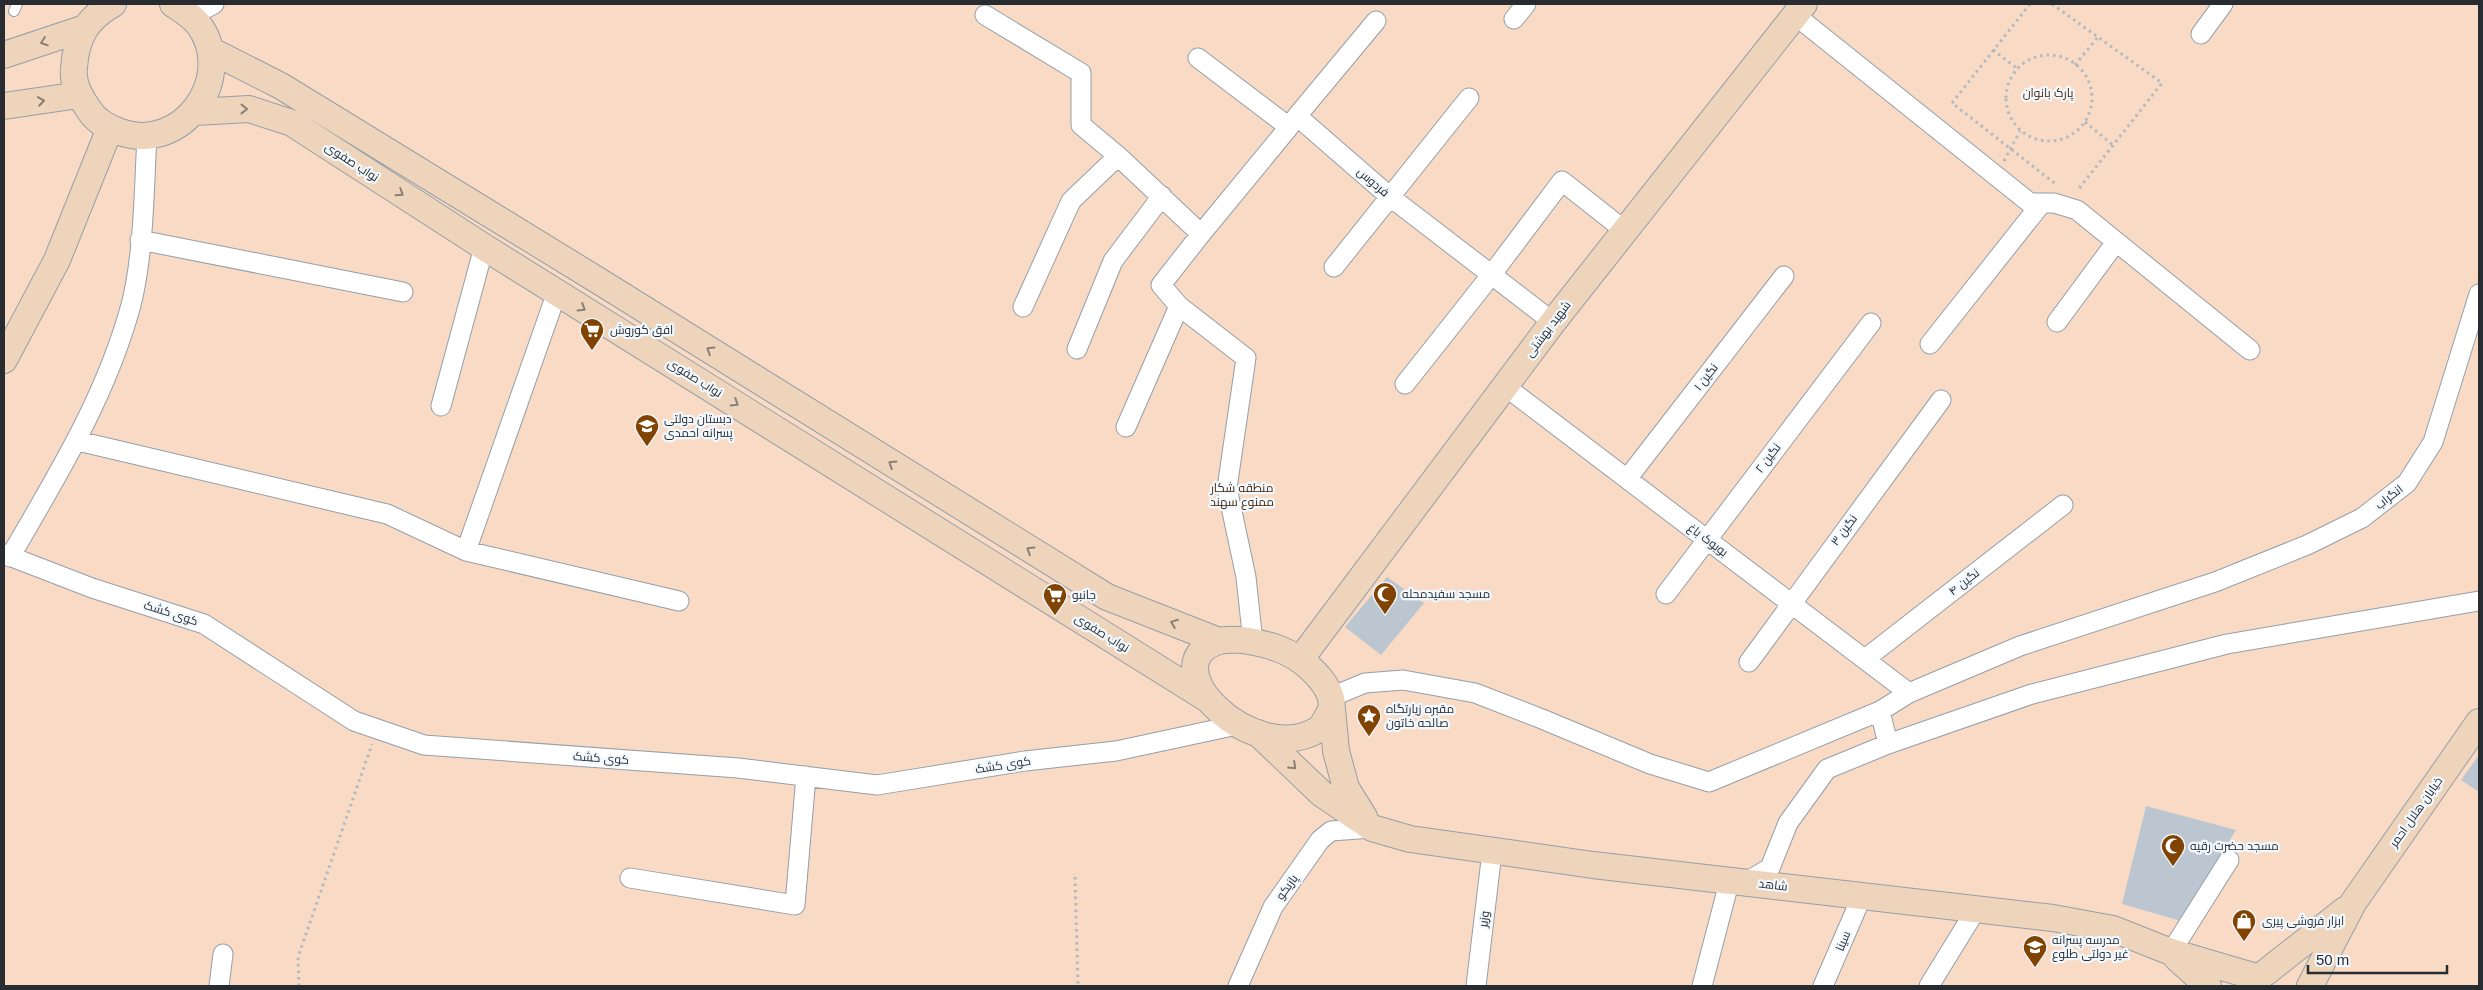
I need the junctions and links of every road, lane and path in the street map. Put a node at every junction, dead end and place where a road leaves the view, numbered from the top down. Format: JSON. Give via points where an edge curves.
{"nodes":[{"id":1,"x":113,"y":4,"type":"edge"},
{"id":2,"x":214,"y":4,"type":"edge"},
{"id":3,"x":1526,"y":4,"type":"edge"},
{"id":4,"x":2030,"y":4,"type":"edge"},
{"id":5,"x":2052,"y":4,"type":"edge"},
{"id":6,"x":2224,"y":4,"type":"edge"},
{"id":7,"x":182,"y":10,"type":"edge"},
{"id":8,"x":1800,"y":10,"type":"edge"},
{"id":9,"x":985,"y":16,"type":"dead end"},
{"id":10,"x":1514,"y":19,"type":"dead end"},
{"id":11,"x":1376,"y":21,"type":"dead end"},
{"id":12,"x":85,"y":28,"type":"junction"},
{"id":13,"x":2201,"y":34,"type":"dead end"},
{"id":14,"x":2098,"y":37,"type":"junction"},
{"id":15,"x":210,"y":50,"type":"junction"},
{"id":16,"x":1993,"y":50,"type":"junction"},
{"id":17,"x":4,"y":55,"type":"edge"},
{"id":18,"x":1198,"y":58,"type":"dead end"},
{"id":19,"x":2075,"y":65,"type":"junction"},
{"id":20,"x":2018,"y":69,"type":"junction"},
{"id":21,"x":79,"y":95,"type":"junction"},
{"id":22,"x":1469,"y":98,"type":"dead end"},
{"id":23,"x":4,"y":106,"type":"edge"},
{"id":24,"x":195,"y":112,"type":"junction"},
{"id":25,"x":1293,"y":122,"type":"junction"},
{"id":26,"x":2085,"y":122,"type":"junction"},
{"id":27,"x":110,"y":128,"type":"junction"},
{"id":28,"x":2020,"y":131,"type":"junction"},
{"id":29,"x":147,"y":136,"type":"junction"},
{"id":30,"x":2113,"y":145,"type":"junction"},
{"id":31,"x":2010,"y":147,"type":"junction"},
{"id":32,"x":1118,"y":156,"type":"junction"},
{"id":33,"x":1998,"y":178,"type":"junction"},
{"id":34,"x":2058,"y":186,"type":"dead end"},
{"id":35,"x":1162,"y":196,"type":"junction"},
{"id":36,"x":1389,"y":196,"type":"junction"},
{"id":37,"x":2072,"y":197,"type":"dead end"},
{"id":38,"x":2041,"y":204,"type":"junction"},
{"id":39,"x":1624,"y":230,"type":"junction"},
{"id":40,"x":1201,"y":234,"type":"junction"},
{"id":41,"x":140,"y":240,"type":"junction"},
{"id":42,"x":2116,"y":242,"type":"junction"},
{"id":43,"x":484,"y":247,"type":"junction"},
{"id":44,"x":1334,"y":267,"type":"dead end"},
{"id":45,"x":1492,"y":274,"type":"junction"},
{"id":46,"x":1784,"y":276,"type":"dead end"},
{"id":47,"x":403,"y":292,"type":"dead end"},
{"id":48,"x":557,"y":292,"type":"junction"},
{"id":49,"x":2479,"y":294,"type":"edge"},
{"id":50,"x":1179,"y":306,"type":"junction"},
{"id":51,"x":1023,"y":307,"type":"dead end"},
{"id":52,"x":1553,"y":322,"type":"junction"},
{"id":53,"x":2057,"y":322,"type":"dead end"},
{"id":54,"x":1871,"y":323,"type":"dead end"},
{"id":55,"x":1930,"y":344,"type":"dead end"},
{"id":56,"x":1077,"y":349,"type":"dead end"},
{"id":57,"x":2250,"y":350,"type":"dead end"},
{"id":58,"x":4,"y":360,"type":"edge"},
{"id":59,"x":1405,"y":384,"type":"dead end"},
{"id":60,"x":1506,"y":387,"type":"junction"},
{"id":61,"x":1941,"y":400,"type":"dead end"},
{"id":62,"x":441,"y":406,"type":"dead end"},
{"id":63,"x":1126,"y":427,"type":"dead end"},
{"id":64,"x":78,"y":441,"type":"junction"},
{"id":65,"x":1627,"y":479,"type":"junction"},
{"id":66,"x":2063,"y":505,"type":"dead end"},
{"id":67,"x":1706,"y":539,"type":"junction"},
{"id":68,"x":466,"y":551,"type":"junction"},
{"id":69,"x":7,"y":556,"type":"edge"},
{"id":70,"x":1666,"y":594,"type":"dead end"},
{"id":71,"x":679,"y":601,"type":"dead end"},
{"id":72,"x":2479,"y":601,"type":"edge"},
{"id":73,"x":1790,"y":603,"type":"junction"},
{"id":74,"x":1220,"y":641,"type":"junction"},
{"id":75,"x":1253,"y":642,"type":"junction"},
{"id":76,"x":1865,"y":659,"type":"junction"},
{"id":77,"x":1300,"y":660,"type":"junction"},
{"id":78,"x":1749,"y":662,"type":"dead end"},
{"id":79,"x":1909,"y":693,"type":"junction"},
{"id":80,"x":1209,"y":700,"type":"junction"},
{"id":81,"x":1331,"y":703,"type":"junction"},
{"id":82,"x":1880,"y":710,"type":"junction"},
{"id":83,"x":2479,"y":722,"type":"edge"},
{"id":84,"x":1247,"y":729,"type":"junction"},
{"id":85,"x":377,"y":730,"type":"junction"},
{"id":86,"x":1888,"y":744,"type":"junction"},
{"id":87,"x":806,"y":776,"type":"junction"},
{"id":88,"x":1372,"y":828,"type":"junction"},
{"id":89,"x":1492,"y":852,"type":"junction"},
{"id":90,"x":2229,"y":860,"type":"dead end"},
{"id":91,"x":1075,"y":877,"type":"dead end"},
{"id":92,"x":630,"y":878,"type":"dead end"},
{"id":93,"x":1739,"y":880,"type":"junction"},
{"id":94,"x":1862,"y":896,"type":"junction"},
{"id":95,"x":2354,"y":903,"type":"junction"},
{"id":96,"x":1978,"y":908,"type":"junction"},
{"id":97,"x":2171,"y":952,"type":"junction"},
{"id":98,"x":223,"y":954,"type":"dead end"},
{"id":99,"x":2256,"y":979,"type":"edge"},
{"id":100,"x":219,"y":986,"type":"edge"},
{"id":101,"x":298,"y":986,"type":"edge"},
{"id":102,"x":1078,"y":986,"type":"edge"},
{"id":103,"x":1238,"y":986,"type":"edge"},
{"id":104,"x":1476,"y":986,"type":"edge"},
{"id":105,"x":1702,"y":986,"type":"edge"},
{"id":106,"x":1823,"y":986,"type":"edge"},
{"id":107,"x":1929,"y":986,"type":"edge"},
{"id":108,"x":2208,"y":986,"type":"edge"},
{"id":109,"x":2296,"y":986,"type":"edge"},
{"id":110,"x":2310,"y":986,"type":"edge"}],
"edges":[{"from":1,"to":12,"type":"street","via":[[97,14]]},
{"from":2,"to":7,"type":"street"},
{"from":3,"to":10,"type":"street"},
{"from":4,"to":16,"type":"path"},
{"from":5,"to":14,"type":"path"},
{"from":6,"to":13,"type":"street"},
{"from":7,"to":15,"type":"street","via":[[203,32]]},
{"from":8,"to":33,"type":"street"},
{"from":8,"to":39,"type":"street","name":"شهید بهشتی"},
{"from":9,"to":32,"type":"street","via":[[1081,73],[1081,125]]},
{"from":11,"to":25,"type":"street"},
{"from":12,"to":17,"type":"street","one_way":true},
{"from":12,"to":21,"type":"street","via":[[75,50],[73,73]]},
{"from":14,"to":19,"type":"path"},
{"from":14,"to":30,"type":"path","via":[[2162,83]]},
{"from":15,"to":24,"type":"street","via":[[207,93]]},
{"from":74,"to":15,"type":"street","one_way":true,"via":[[1107,597],[281,86]]},
{"from":16,"to":20,"type":"path"},
{"from":16,"to":31,"type":"path","via":[[1952,103]]},
{"from":18,"to":25,"type":"street","name":"فردوس"},
{"from":19,"to":20,"type":"path","via":[[2068,58],[2044,55],[2021,64]]},
{"from":19,"to":26,"type":"path","via":[[2086,75],[2093,98]]},
{"from":20,"to":28,"type":"path","via":[[2007,85],[2007,110]]},
{"from":23,"to":21,"type":"street","one_way":true},
{"from":21,"to":27,"type":"street","via":[[92,114]]},
{"from":22,"to":36,"type":"street"},
{"from":24,"to":29,"type":"street","via":[[173,128]]},
{"from":24,"to":43,"type":"street","name":"نواب صفوی","one_way":true,"via":[[249,108],[292,123]]},
{"from":25,"to":36,"type":"street","name":"فردوس"},
{"from":25,"to":40,"type":"street"},
{"from":26,"to":28,"type":"path","via":[[2066,138],[2042,141]]},
{"from":26,"to":30,"type":"path"},
{"from":27,"to":29,"type":"street"},
{"from":27,"to":58,"type":"street","via":[[57,260]]},
{"from":28,"to":31,"type":"path"},
{"from":29,"to":41,"type":"street"},
{"from":30,"to":37,"type":"path"},
{"from":31,"to":33,"type":"path"},
{"from":31,"to":34,"type":"path"},
{"from":32,"to":35,"type":"street"},
{"from":32,"to":51,"type":"street","via":[[1071,201]]},
{"from":33,"to":38,"type":"street","via":[[2030,203]]},
{"from":35,"to":40,"type":"street"},
{"from":35,"to":56,"type":"street","via":[[1113,261]]},
{"from":36,"to":44,"type":"street"},
{"from":36,"to":45,"type":"street","name":"فردوس"},
{"from":38,"to":42,"type":"street","via":[[2054,202],[2077,210]]},
{"from":38,"to":55,"type":"street"},
{"from":39,"to":45,"type":"street","via":[[1562,181]]},
{"from":39,"to":52,"type":"street","name":"شهید بهشتی"},
{"from":40,"to":50,"type":"street","via":[[1161,285]]},
{"from":41,"to":47,"type":"street"},
{"from":41,"to":64,"type":"street","via":[[131,304],[111,368]]},
{"from":42,"to":53,"type":"street"},
{"from":42,"to":57,"type":"street"},
{"from":43,"to":48,"type":"street","name":"نواب صفوی"},
{"from":43,"to":62,"type":"street"},
{"from":45,"to":52,"type":"street","name":"فردوس"},
{"from":45,"to":59,"type":"street"},
{"from":46,"to":65,"type":"street","name":"نگین ۱"},
{"from":48,"to":68,"type":"street"},
{"from":48,"to":80,"type":"street","name":"نواب صفوی","one_way":true},
{"from":49,"to":79,"type":"street","name":"انگراب","via":[[2433,442],[2407,483],[2362,518],[2307,545],[2215,582],[2020,646]]},
{"from":50,"to":63,"type":"street"},
{"from":50,"to":75,"type":"street","via":[[1246,358],[1227,488],[1246,577]]},
{"from":52,"to":60,"type":"street","name":"شهید بهشتی"},
{"from":54,"to":67,"type":"street","name":"نگین ۲"},
{"from":60,"to":65,"type":"street","name":"بویوک باغ"},
{"from":60,"to":77,"type":"street","name":"شهید بهشتی"},
{"from":61,"to":73,"type":"street","name":"نگین ۳"},
{"from":64,"to":68,"type":"street","via":[[387,514]]},
{"from":64,"to":69,"type":"street"},
{"from":65,"to":67,"type":"street","name":"بویوک باغ"},
{"from":66,"to":76,"type":"street","name":"نگین ۴"},
{"from":67,"to":70,"type":"street","name":"نگین ۲"},
{"from":67,"to":73,"type":"street","name":"بویوک باغ"},
{"from":68,"to":71,"type":"street"},
{"from":69,"to":85,"type":"street","name":"کوی کشک","via":[[92,588],[204,624],[354,721]]},
{"from":72,"to":86,"type":"street","via":[[2227,644],[2032,694]]},
{"from":73,"to":76,"type":"street","name":"بویوک باغ"},
{"from":73,"to":78,"type":"street","name":"نگین ۳"},
{"from":74,"to":75,"type":"street"},
{"from":74,"to":80,"type":"street","via":[[1202,652],[1196,664],[1196,682]]},
{"from":75,"to":77,"type":"street","via":[[1270,644]]},
{"from":76,"to":79,"type":"street","name":"بویوک باغ"},
{"from":77,"to":81,"type":"street","via":[[1324,684]]},
{"from":79,"to":82,"type":"street","name":"انگراب"},
{"from":80,"to":84,"type":"street","via":[[1224,717]]},
{"from":81,"to":82,"type":"street","name":"انگراب","via":[[1366,683],[1403,680],[1475,693],[1650,764],[1709,782]]},
{"from":81,"to":84,"type":"street","via":[[1320,729],[1301,736],[1277,737]]},
{"from":81,"to":88,"type":"street","via":[[1336,752],[1346,788]]},
{"from":82,"to":86,"type":"street"},
{"from":83,"to":95,"type":"street","name":"خیابان هلال احمر"},
{"from":84,"to":87,"type":"street","name":"کوی کشک","via":[[877,785]]},
{"from":84,"to":88,"type":"street","name":"شاهد","one_way":true,"via":[[1322,794]]},
{"from":85,"to":87,"type":"street","name":"کوی کشک","via":[[424,745]]},
{"from":85,"to":101,"type":"path","via":[[298,957]]},
{"from":86,"to":93,"type":"street","via":[[1826,770],[1788,823],[1770,868]]},
{"from":87,"to":92,"type":"street","via":[[796,905]]},
{"from":88,"to":89,"type":"street","name":"شاهد","via":[[1410,839]]},
{"from":88,"to":103,"type":"street","name":"پازیکو","via":[[1331,831],[1320,840],[1273,907]]},
{"from":89,"to":93,"type":"street","name":"شاهد"},
{"from":89,"to":104,"type":"street","name":"وزیر"},
{"from":90,"to":97,"type":"street"},
{"from":91,"to":102,"type":"path"},
{"from":93,"to":94,"type":"street","name":"شاهد"},
{"from":93,"to":105,"type":"street"},
{"from":94,"to":96,"type":"street","name":"شاهد"},
{"from":94,"to":106,"type":"street","name":"سینا"},
{"from":95,"to":99,"type":"street"},
{"from":95,"to":110,"type":"street"},
{"from":96,"to":97,"type":"street","name":"شاهد","via":[[2113,929]]},
{"from":96,"to":107,"type":"street"},
{"from":97,"to":99,"type":"street","name":"شاهد"},
{"from":97,"to":108,"type":"street"},
{"from":98,"to":100,"type":"street"},
{"from":99,"to":109,"type":"street","name":"شاهد","via":[[2285,976]]}]}
